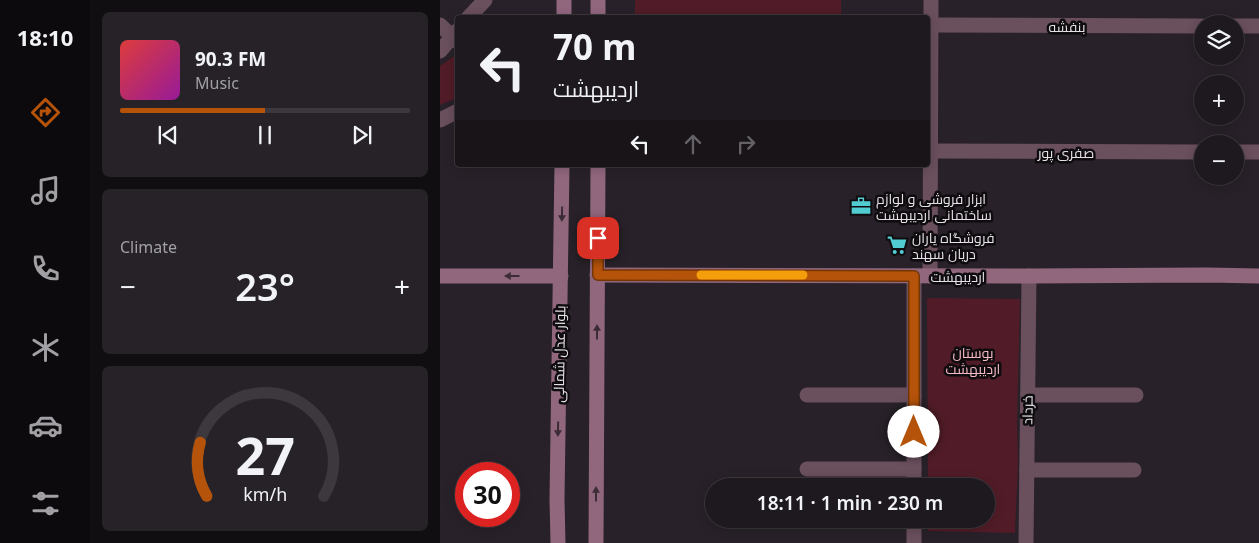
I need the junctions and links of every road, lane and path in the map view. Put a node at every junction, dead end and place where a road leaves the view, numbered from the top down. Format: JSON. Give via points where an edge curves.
{"nodes":[{"id":1,"x":485,"y":0,"type":"edge"},
{"id":2,"x":564,"y":0,"type":"edge"},
{"id":3,"x":598,"y":0,"type":"edge"},
{"id":4,"x":931,"y":0,"type":"edge"},
{"id":5,"x":471,"y":15,"type":"edge"},
{"id":6,"x":564,"y":15,"type":"edge"},
{"id":7,"x":598,"y":15,"type":"edge"},
{"id":8,"x":440,"y":25,"type":"edge"},
{"id":9,"x":931,"y":25,"type":"junction"},
{"id":10,"x":1194,"y":26,"type":"edge"},
{"id":11,"x":1244,"y":26,"type":"edge"},
{"id":12,"x":1259,"y":26,"type":"edge"},
{"id":13,"x":455,"y":36,"type":"edge"},
{"id":14,"x":455,"y":38,"type":"edge"},
{"id":15,"x":440,"y":51,"type":"edge"},
{"id":16,"x":455,"y":112,"type":"edge"},
{"id":17,"x":440,"y":120,"type":"edge"},
{"id":18,"x":930,"y":152,"type":"joint"},
{"id":19,"x":1194,"y":152,"type":"edge"},
{"id":20,"x":1244,"y":152,"type":"edge"},
{"id":21,"x":1259,"y":152,"type":"edge"},
{"id":22,"x":562,"y":167,"type":"edge"},
{"id":23,"x":598,"y":167,"type":"edge"},
{"id":24,"x":929,"y":167,"type":"edge"},
{"id":25,"x":598,"y":275,"type":"junction"},
{"id":26,"x":440,"y":276,"type":"edge"},
{"id":27,"x":561,"y":276,"type":"junction"},
{"id":28,"x":922,"y":276,"type":"junction"},
{"id":29,"x":1029,"y":276,"type":"junction"},
{"id":30,"x":1259,"y":276,"type":"edge"},
{"id":31,"x":807,"y":395,"type":"dead end"},
{"id":32,"x":914,"y":395,"type":"junction"},
{"id":33,"x":1028,"y":395,"type":"junction"},
{"id":34,"x":1136,"y":395,"type":"dead end"},
{"id":35,"x":807,"y":469,"type":"dead end"},
{"id":36,"x":914,"y":469,"type":"junction"},
{"id":37,"x":1027,"y":470,"type":"junction"},
{"id":38,"x":1134,"y":470,"type":"dead end"},
{"id":39,"x":914,"y":478,"type":"edge"},
{"id":40,"x":914,"y":528,"type":"edge"},
{"id":41,"x":558,"y":543,"type":"edge"},
{"id":42,"x":596,"y":543,"type":"edge"},
{"id":43,"x":914,"y":543,"type":"edge"},
{"id":44,"x":1026,"y":543,"type":"edge"}],
"edges":[{"from":1,"to":5,"type":"street"},
{"from":2,"to":6,"type":"main road"},
{"from":3,"to":7,"type":"main road"},
{"from":4,"to":9,"type":"street"},
{"from":8,"to":13,"type":"street"},
{"from":9,"to":10,"type":"street","name":"بنفشه"},
{"from":9,"to":18,"type":"street"},
{"from":11,"to":12,"type":"street"},
{"from":14,"to":15,"type":"street"},
{"from":16,"to":17,"type":"street"},
{"from":18,"to":19,"type":"street","name":"صفری پور"},
{"from":20,"to":21,"type":"street"},
{"from":22,"to":27,"type":"main road","name":"بلوار عدل شمالی","one_way":true},
{"from":23,"to":25,"type":"main road"},
{"from":24,"to":28,"type":"street"},
{"from":25,"to":28,"type":"main road","name":"اردیبهشت"},
{"from":42,"to":25,"type":"main road","one_way":true},
{"from":27,"to":26,"type":"main road","one_way":true},
{"from":27,"to":41,"type":"main road","name":"بلوار عدل شمالی","one_way":true,"via":[[556,498]]},
{"from":28,"to":29,"type":"main road","name":"اردیبهشت"},
{"from":28,"to":32,"type":"street"},
{"from":29,"to":30,"type":"main road","name":"اردیبهشت"},
{"from":29,"to":33,"type":"street","name":"خرداد"},
{"from":31,"to":32,"type":"street"},
{"from":32,"to":36,"type":"street"},
{"from":33,"to":34,"type":"street"},
{"from":33,"to":37,"type":"street","name":"خرداد"},
{"from":35,"to":36,"type":"street"},
{"from":36,"to":39,"type":"street"},
{"from":37,"to":38,"type":"street"},
{"from":37,"to":44,"type":"street","name":"خرداد"},
{"from":40,"to":43,"type":"street"}]}
